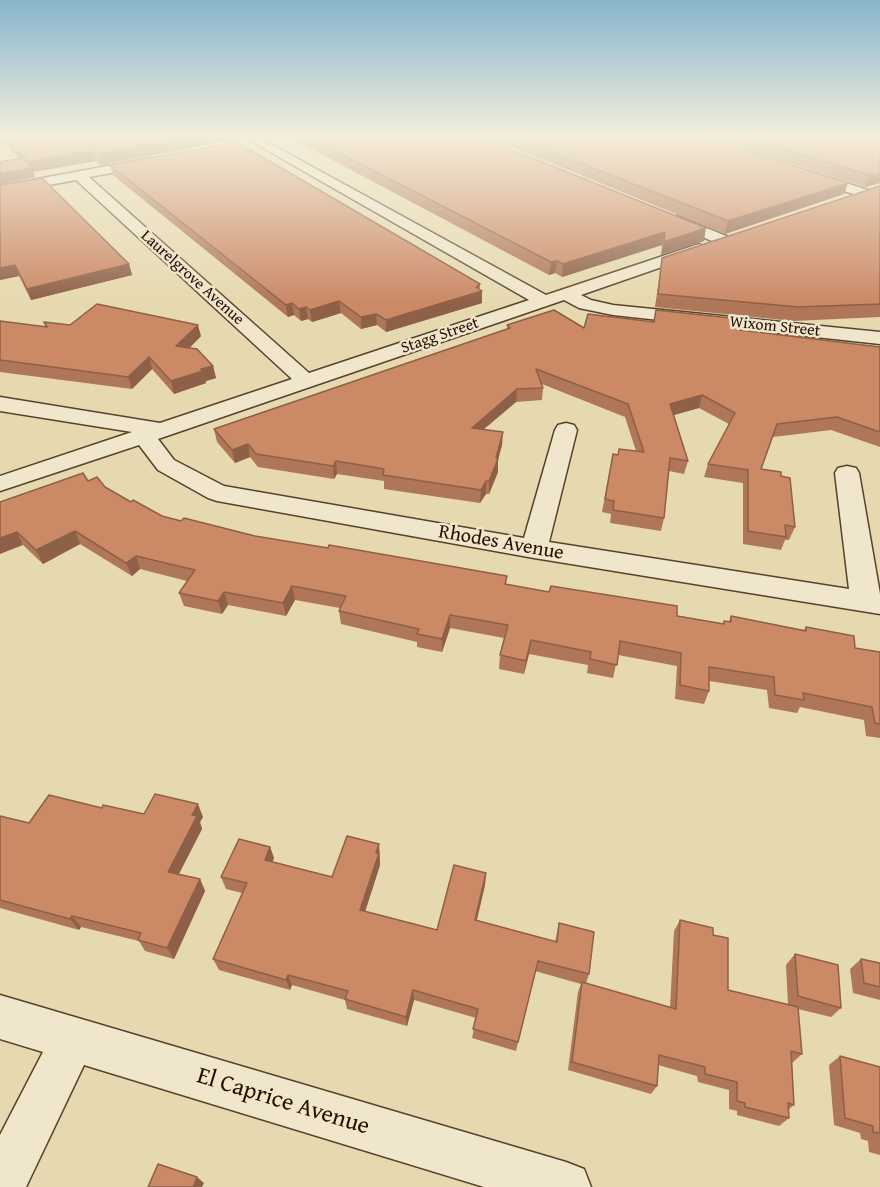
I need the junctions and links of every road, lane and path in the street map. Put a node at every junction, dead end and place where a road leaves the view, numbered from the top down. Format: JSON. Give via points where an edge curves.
{"nodes":[{"id":1,"x":96,"y":192,"type":"edge"},
{"id":2,"x":350,"y":192,"type":"edge"},
{"id":3,"x":869,"y":192,"type":"edge"},
{"id":4,"x":834,"y":204,"type":"edge"},
{"id":5,"x":659,"y":213,"type":"edge"},
{"id":6,"x":747,"y":233,"type":"edge"},
{"id":7,"x":725,"y":241,"type":"junction"},
{"id":8,"x":566,"y":294,"type":"junction"},
{"id":9,"x":544,"y":301,"type":"junction"},
{"id":10,"x":880,"y":338,"type":"edge"},
{"id":11,"x":306,"y":381,"type":"junction"},
{"id":12,"x":0,"y":404,"type":"edge"},
{"id":13,"x":566,"y":430,"type":"dead end"},
{"id":14,"x":153,"y":433,"type":"junction"},
{"id":15,"x":847,"y":473,"type":"dead end"},
{"id":16,"x":0,"y":484,"type":"edge"},
{"id":17,"x":534,"y":549,"type":"junction"},
{"id":18,"x":872,"y":602,"type":"edge"},
{"id":19,"x":0,"y":1017,"type":"edge"},
{"id":20,"x":73,"y":1039,"type":"junction"},
{"id":21,"x":0,"y":1187,"type":"edge"},
{"id":22,"x":567,"y":1187,"type":"edge"}],
"edges":[{"from":1,"to":11,"type":"street","name":"Laurelgrove Avenue"},
{"from":2,"to":9,"type":"street"},
{"from":3,"to":4,"type":"street"},
{"from":5,"to":7,"type":"street"},
{"from":6,"to":7,"type":"street","name":"Stagg Street"},
{"from":7,"to":8,"type":"street","name":"Stagg Street"},
{"from":8,"to":9,"type":"street","name":"Stagg Street"},
{"from":8,"to":10,"type":"street","name":"Wixom Street","via":[[585,304],[613,310]]},
{"from":9,"to":11,"type":"street","name":"Stagg Street"},
{"from":11,"to":14,"type":"street","name":"Stagg Street"},
{"from":12,"to":14,"type":"street"},
{"from":13,"to":17,"type":"street"},
{"from":14,"to":16,"type":"street","name":"Stagg Street"},
{"from":14,"to":17,"type":"street","name":"Rhodes Avenue","via":[[166,465],[217,493]]},
{"from":15,"to":18,"type":"street"},
{"from":17,"to":18,"type":"street","name":"Rhodes Avenue"},
{"from":19,"to":20,"type":"street","name":"El Caprice Avenue"},
{"from":20,"to":21,"type":"street"},
{"from":20,"to":22,"type":"street","name":"El Caprice Avenue"}]}
